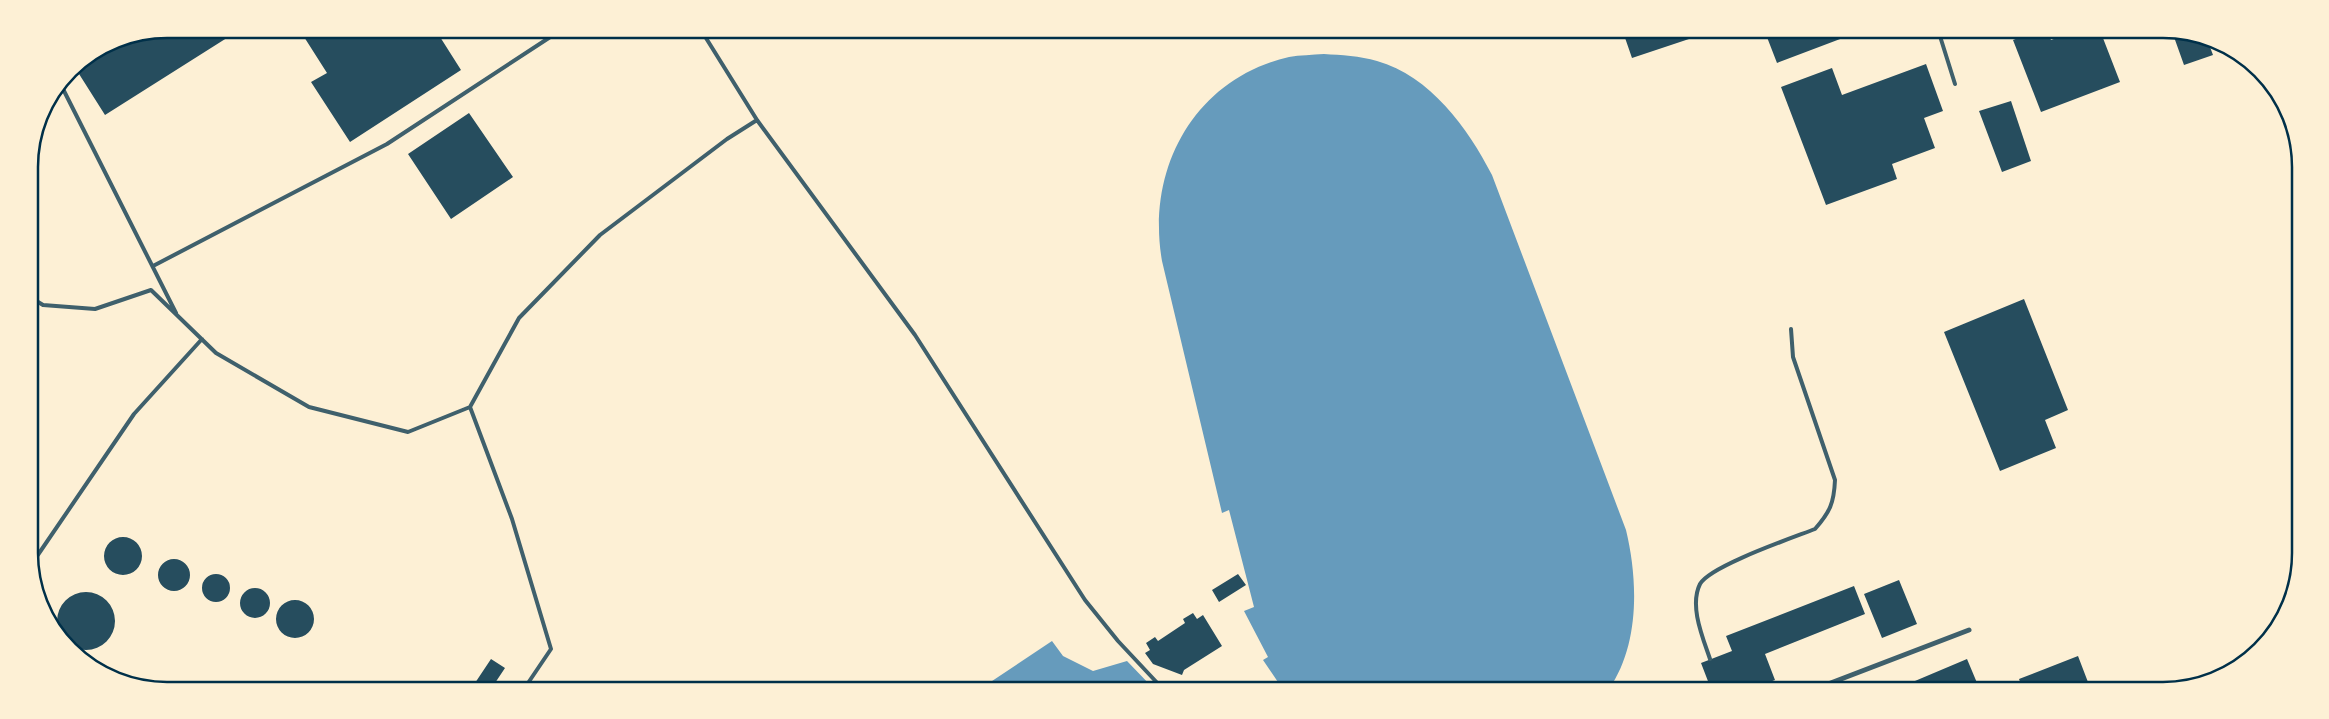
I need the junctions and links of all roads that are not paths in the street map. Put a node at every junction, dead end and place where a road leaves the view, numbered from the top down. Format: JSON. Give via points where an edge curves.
{"nodes":[{"id":1,"x":549,"y":38,"type":"edge"},
{"id":2,"x":706,"y":38,"type":"edge"},
{"id":3,"x":1941,"y":38,"type":"edge"},
{"id":4,"x":1955,"y":84,"type":"dead end"},
{"id":5,"x":63,"y":89,"type":"edge"},
{"id":6,"x":757,"y":120,"type":"junction"},
{"id":7,"x":153,"y":266,"type":"junction"},
{"id":8,"x":38,"y":302,"type":"edge"},
{"id":9,"x":178,"y":316,"type":"junction"},
{"id":10,"x":1791,"y":329,"type":"dead end"},
{"id":11,"x":202,"y":339,"type":"junction"},
{"id":12,"x":470,"y":407,"type":"junction"},
{"id":13,"x":38,"y":555,"type":"edge"},
{"id":14,"x":1969,"y":630,"type":"dead end"},
{"id":15,"x":1710,"y":659,"type":"dead end"},
{"id":16,"x":1835,"y":681,"type":"edge"},
{"id":17,"x":529,"y":682,"type":"edge"},
{"id":18,"x":1156,"y":682,"type":"edge"}],
"edges":[{"from":1,"to":7,"type":"lane","via":[[387,144]]},
{"from":2,"to":6,"type":"lane"},
{"from":3,"to":4,"type":"lane"},
{"from":5,"to":7,"type":"lane"},
{"from":6,"to":12,"type":"lane","via":[[600,235],[519,318]]},
{"from":6,"to":18,"type":"lane","via":[[915,335],[1085,600]]},
{"from":7,"to":9,"type":"lane"},
{"from":8,"to":9,"type":"lane","via":[[95,309],[150,290]]},
{"from":9,"to":11,"type":"lane"},
{"from":10,"to":15,"type":"lane","via":[[1793,357],[1835,480],[1834,500],[1814,529],[1716,569],[1700,583],[1696,603]]},
{"from":11,"to":12,"type":"lane","via":[[216,353],[309,408],[408,432]]},
{"from":11,"to":13,"type":"lane","via":[[134,414]]},
{"from":12,"to":17,"type":"lane","via":[[512,519],[551,649]]},
{"from":14,"to":16,"type":"street"}]}
